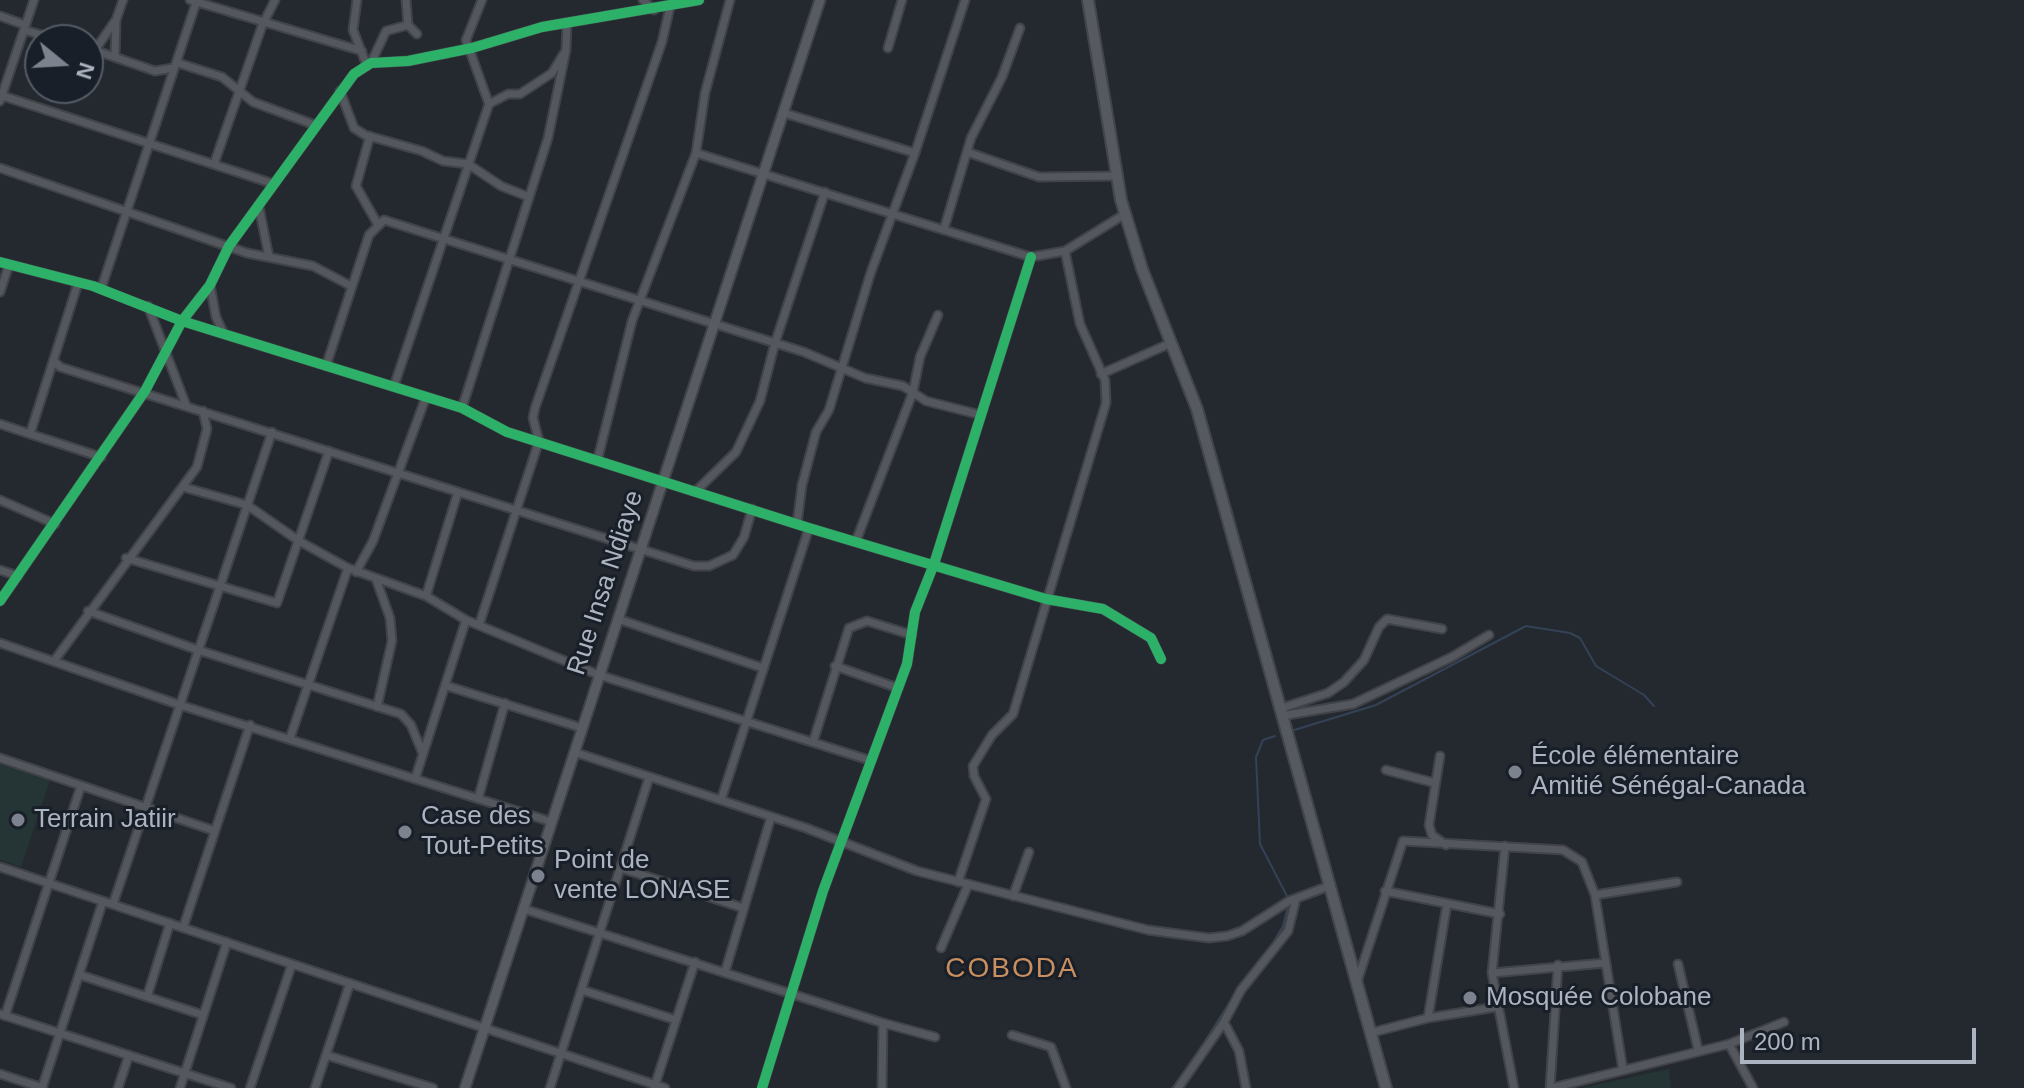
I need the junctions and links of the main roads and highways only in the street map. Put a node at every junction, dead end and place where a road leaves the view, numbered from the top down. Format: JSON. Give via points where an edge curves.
{"nodes":[{"id":1,"x":820,"y":0,"type":"edge"},
{"id":2,"x":1088,"y":0,"type":"edge"},
{"id":3,"x":465,"y":1088,"type":"edge"},
{"id":4,"x":1386,"y":1088,"type":"edge"}],
"edges":[{"from":1,"to":3,"type":"main road","name":"Rue Insa Ndiaye"},
{"from":2,"to":4,"type":"main road","via":[[1125,214],[1200,420]]}]}
